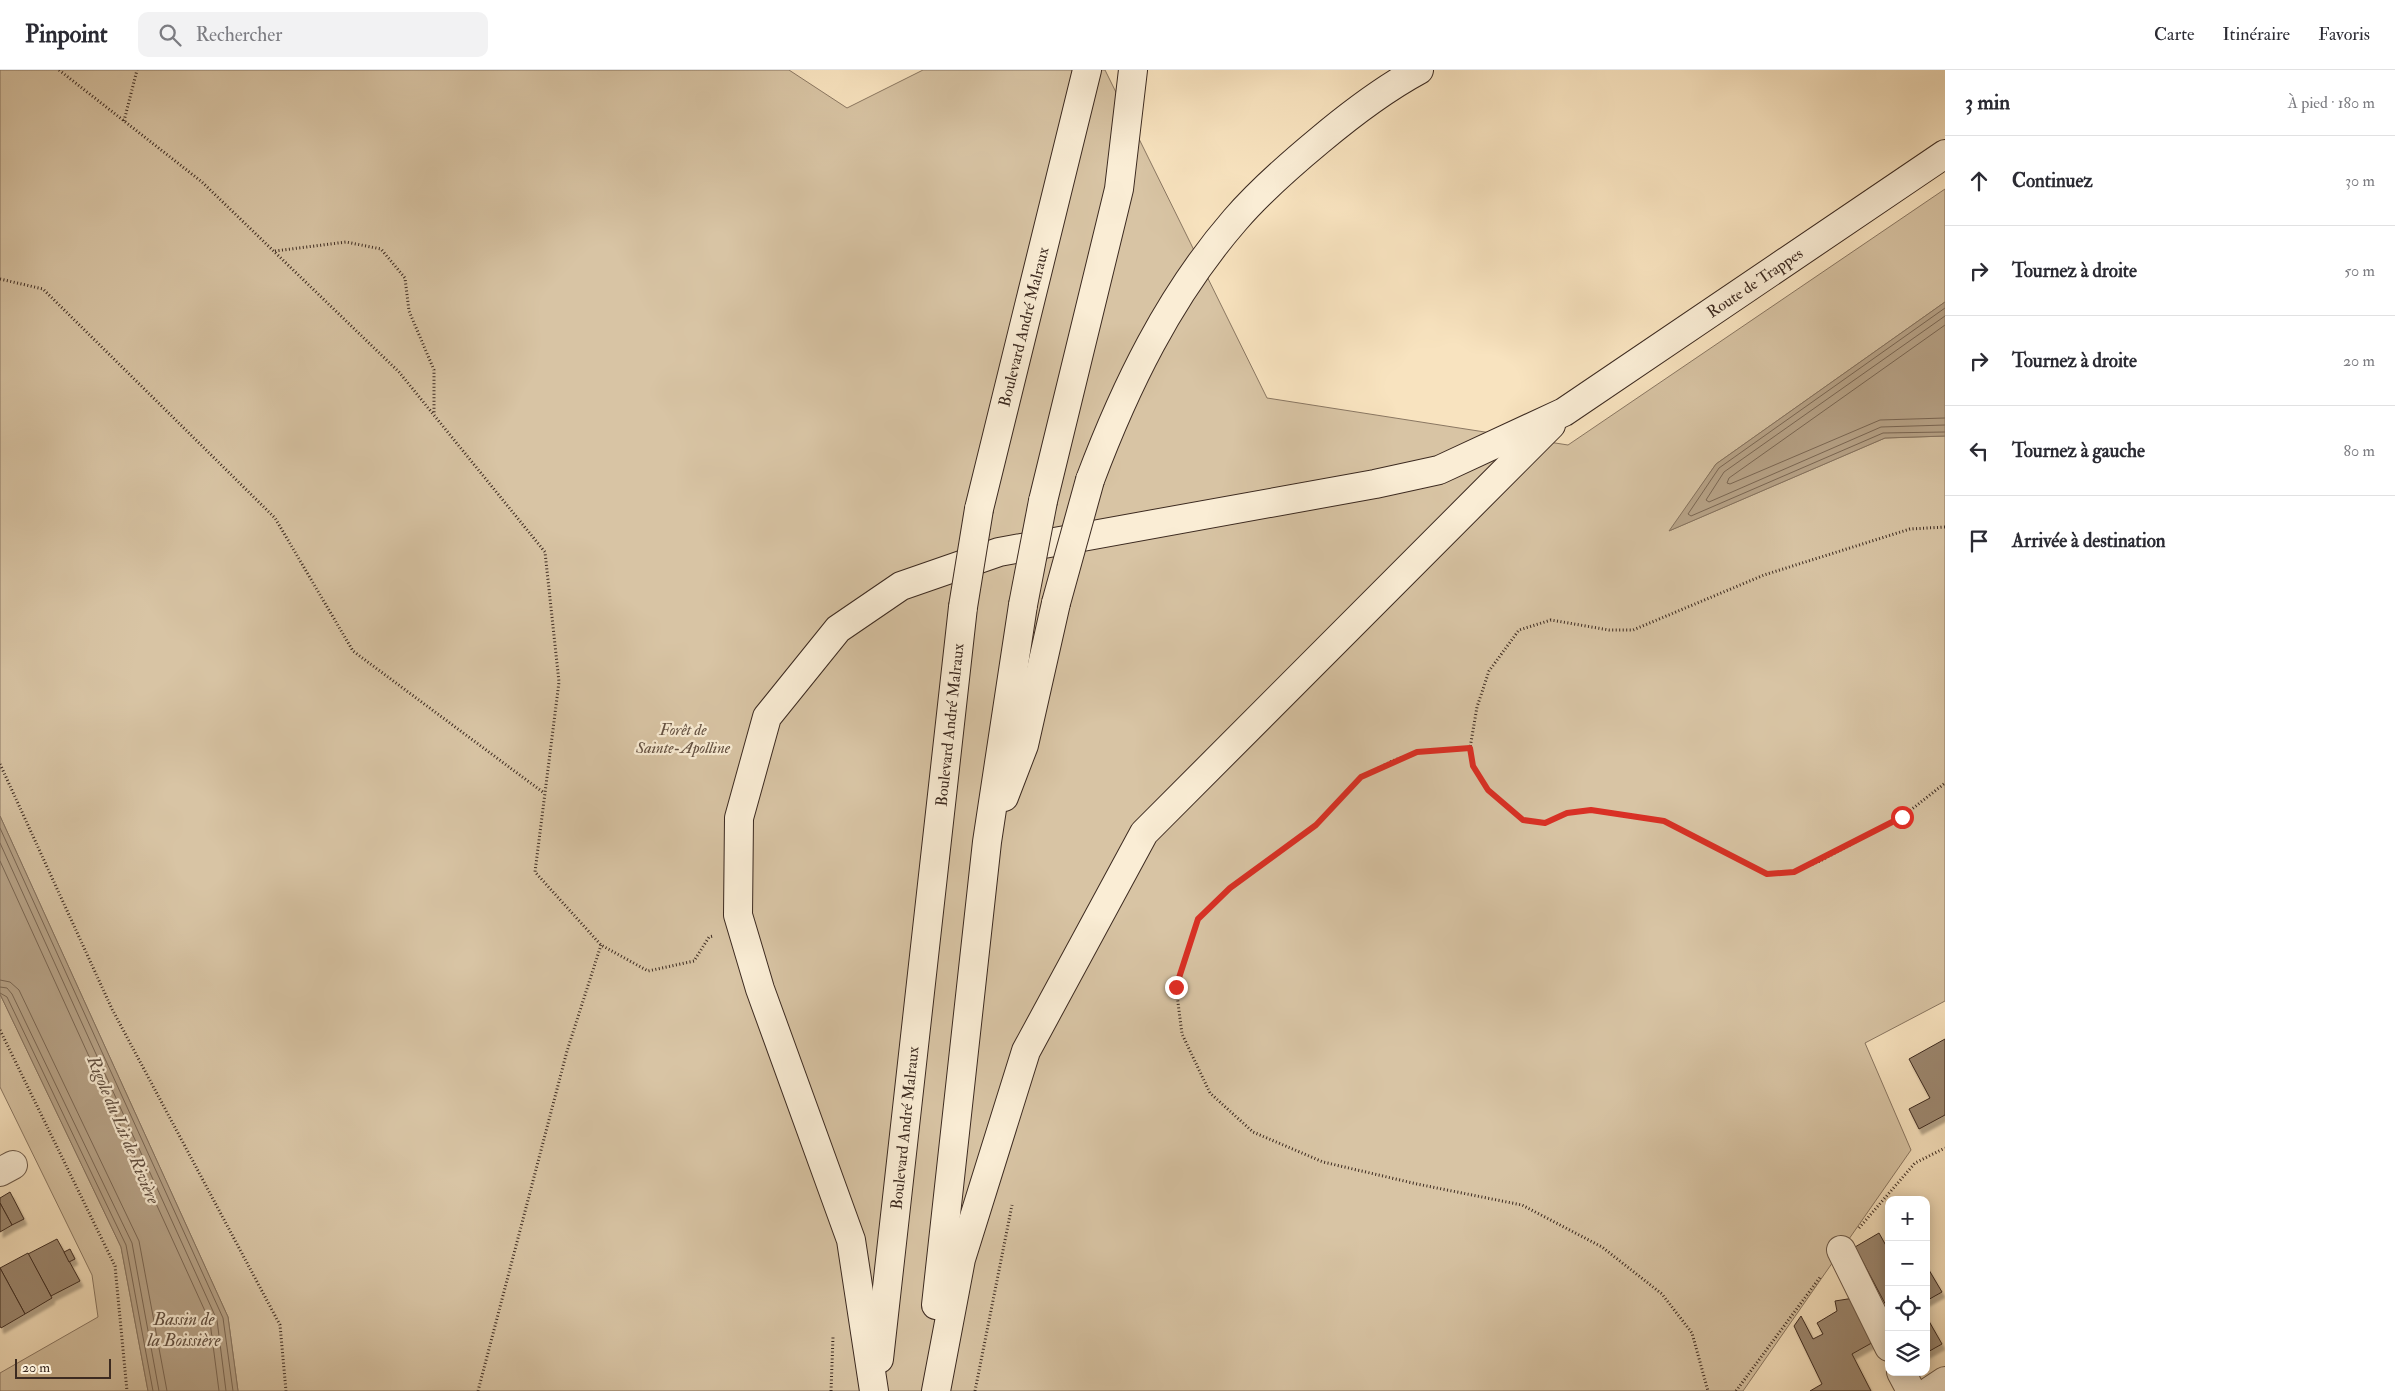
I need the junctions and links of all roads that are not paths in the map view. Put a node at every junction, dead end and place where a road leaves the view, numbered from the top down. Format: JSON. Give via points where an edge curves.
{"nodes":[{"id":1,"x":1087,"y":70,"type":"edge"},
{"id":2,"x":1133,"y":70,"type":"edge"},
{"id":3,"x":1420,"y":70,"type":"edge"},
{"id":4,"x":1945,"y":154,"type":"edge"},
{"id":5,"x":1564,"y":412,"type":"junction"},
{"id":6,"x":987,"y":842,"type":"junction"},
{"id":7,"x":1841,"y":1250,"type":"dead end"},
{"id":8,"x":1885,"y":1339,"type":"edge"},
{"id":9,"x":1903,"y":1376,"type":"edge"},
{"id":10,"x":1945,"y":1381,"type":"edge"},
{"id":11,"x":875,"y":1391,"type":"edge"},
{"id":12,"x":926,"y":1391,"type":"edge"},
{"id":13,"x":936,"y":1391,"type":"edge"},
{"id":14,"x":1910,"y":1391,"type":"edge"},
{"id":15,"x":1930,"y":1391,"type":"edge"}],
"edges":[{"from":1,"to":11,"type":"main road","name":"Boulevard André Malraux","bridge":true,"via":[[979,509],[963,607]]},
{"from":2,"to":6,"type":"main road","bridge":true,"via":[[1119,189],[1043,501],[1023,605]]},
{"from":3,"to":6,"type":"main road","bridge":true,"via":[[1342,122],[1290,165],[1235,220],[1183,288],[1150,344],[1109,430],[1090,480],[1056,603],[1024,745]]},
{"from":4,"to":5,"type":"main road","name":"Route de Trappes"},
{"from":5,"to":11,"type":"main road","via":[[1439,470],[999,552],[901,586],[838,629],[767,717],[739,818],[738,915],[760,989],[851,1240]]},
{"from":5,"to":13,"type":"main road","via":[[1144,834],[1026,1051],[961,1259]]},
{"from":6,"to":12,"type":"main road"},
{"from":7,"to":8,"type":"main road"},
{"from":9,"to":14,"type":"main road"},
{"from":10,"to":15,"type":"main road"}]}
